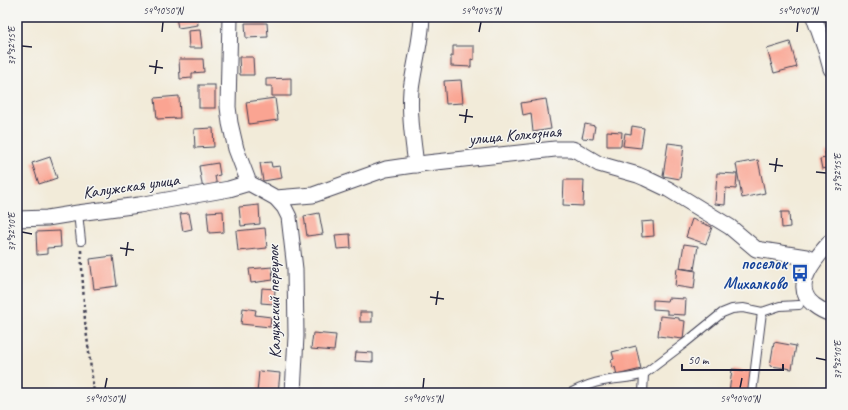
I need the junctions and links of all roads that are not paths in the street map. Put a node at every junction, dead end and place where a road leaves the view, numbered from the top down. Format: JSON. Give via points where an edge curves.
{"nodes":[{"id":1,"x":230,"y":17,"type":"edge"},
{"id":2,"x":422,"y":17,"type":"edge"},
{"id":3,"x":814,"y":17,"type":"edge"},
{"id":4,"x":831,"y":69,"type":"edge"},
{"id":5,"x":416,"y":165,"type":"junction"},
{"id":6,"x":249,"y":183,"type":"junction"},
{"id":7,"x":276,"y":198,"type":"junction"},
{"id":8,"x":78,"y":212,"type":"junction"},
{"id":9,"x":17,"y":219,"type":"edge"},
{"id":10,"x":831,"y":240,"type":"edge"},
{"id":11,"x":80,"y":241,"type":"road end"},
{"id":12,"x":810,"y":259,"type":"junction"},
{"id":13,"x":803,"y":302,"type":"junction"},
{"id":14,"x":762,"y":312,"type":"junction"},
{"id":15,"x":831,"y":314,"type":"edge"},
{"id":16,"x":644,"y":374,"type":"junction"},
{"id":17,"x":293,"y":393,"type":"edge"},
{"id":18,"x":570,"y":393,"type":"edge"},
{"id":19,"x":643,"y":393,"type":"edge"},
{"id":20,"x":752,"y":393,"type":"edge"}],
"edges":[{"from":1,"to":6,"type":"street","via":[[228,107],[236,149]]},
{"from":2,"to":5,"type":"street","via":[[411,93]]},
{"from":3,"to":4,"type":"street"},
{"from":5,"to":7,"type":"street","name":"улица Колхозная","via":[[386,169],[313,195]]},
{"from":5,"to":12,"type":"street","name":"улица Колхозная","via":[[572,149],[599,164],[638,175],[668,189],[730,227],[756,249]]},
{"from":6,"to":7,"type":"street","name":"Калужский переулок"},
{"from":6,"to":8,"type":"street","name":"Калужская улица","via":[[201,195]]},
{"from":7,"to":17,"type":"street","name":"Калужский переулок","via":[[289,217],[295,269],[296,336]]},
{"from":8,"to":9,"type":"street","name":"Калужская улица","via":[[47,218]]},
{"from":8,"to":11,"type":"lane"},
{"from":10,"to":12,"type":"street"},
{"from":12,"to":13,"type":"street","via":[[804,283]]},
{"from":13,"to":14,"type":"lane"},
{"from":13,"to":15,"type":"street"},
{"from":14,"to":16,"type":"lane","via":[[743,308],[722,313]]},
{"from":14,"to":20,"type":"lane"},
{"from":16,"to":18,"type":"lane","via":[[595,383]]},
{"from":16,"to":19,"type":"lane"}]}
